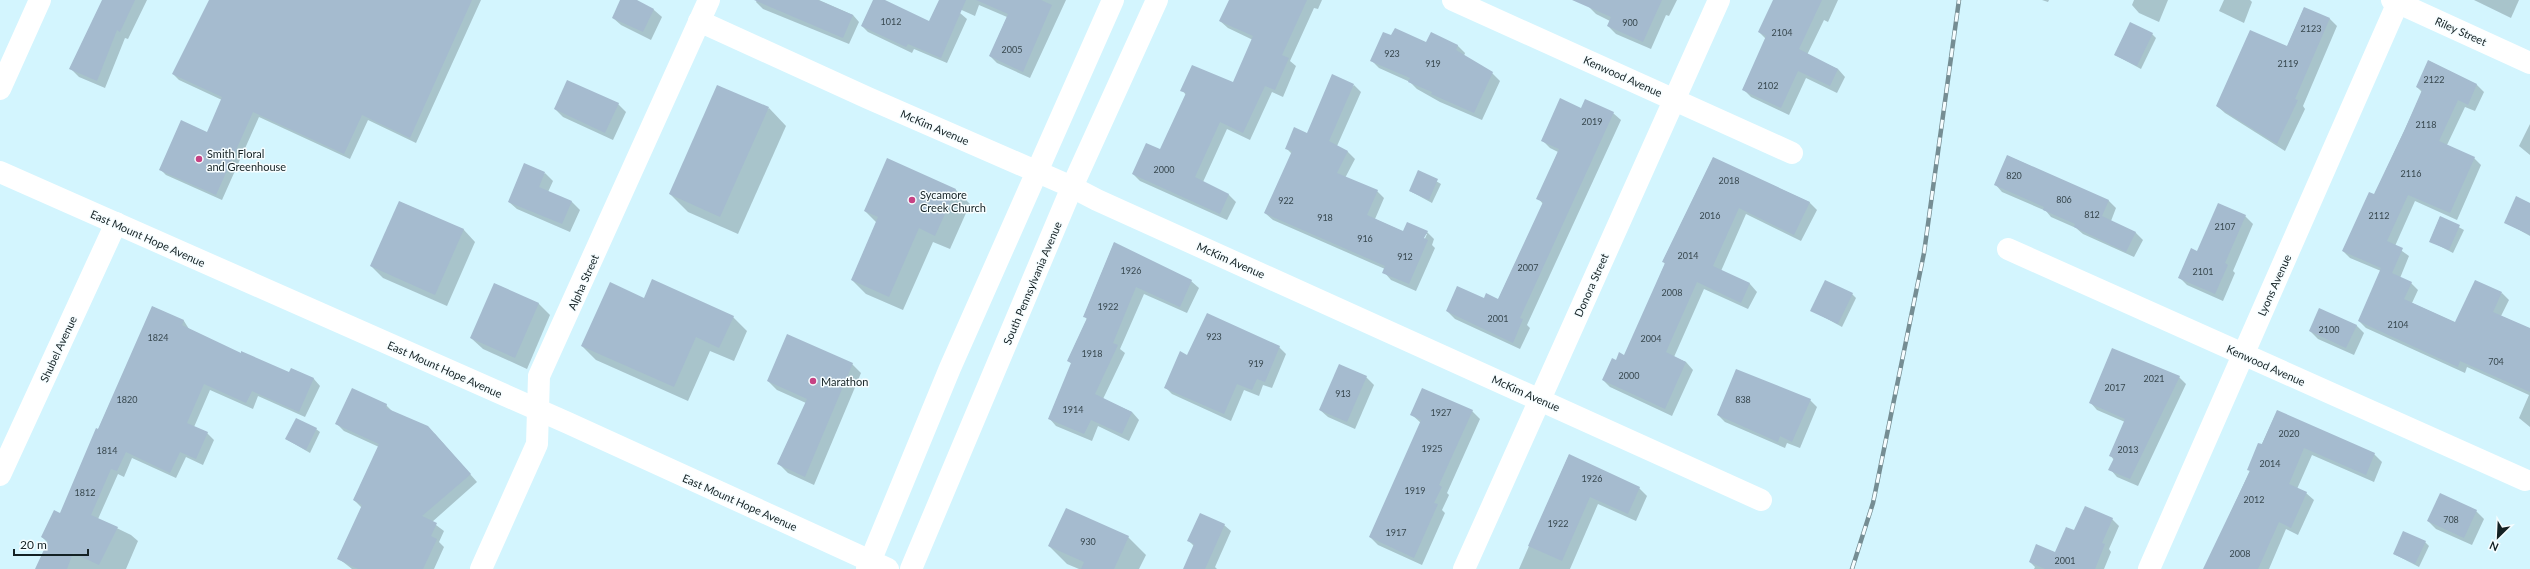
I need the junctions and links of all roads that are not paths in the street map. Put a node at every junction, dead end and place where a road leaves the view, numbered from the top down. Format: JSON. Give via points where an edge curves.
{"nodes":[{"id":1,"x":40,"y":0,"type":"edge"},
{"id":2,"x":709,"y":0,"type":"edge"},
{"id":3,"x":1113,"y":0,"type":"edge"},
{"id":4,"x":1157,"y":0,"type":"edge"},
{"id":5,"x":1453,"y":0,"type":"edge"},
{"id":6,"x":1718,"y":0,"type":"edge"},
{"id":7,"x":2396,"y":1,"type":"edge"},
{"id":8,"x":699,"y":22,"type":"junction"},
{"id":9,"x":2530,"y":63,"type":"edge"},
{"id":10,"x":0,"y":89,"type":"edge"},
{"id":11,"x":1674,"y":100,"type":"junction"},
{"id":12,"x":1792,"y":153,"type":"dead end"},
{"id":13,"x":1036,"y":171,"type":"junction"},
{"id":14,"x":0,"y":172,"type":"edge"},
{"id":15,"x":1072,"y":187,"type":"junction"},
{"id":16,"x":116,"y":223,"type":"junction"},
{"id":17,"x":2008,"y":249,"type":"dead end"},
{"id":18,"x":2244,"y":355,"type":"junction"},
{"id":19,"x":1540,"y":399,"type":"junction"},
{"id":20,"x":538,"y":411,"type":"junction"},
{"id":21,"x":0,"y":475,"type":"edge"},
{"id":22,"x":2525,"y":480,"type":"dead end"},
{"id":23,"x":1762,"y":500,"type":"dead end"},
{"id":24,"x":875,"y":566,"type":"edge"},
{"id":25,"x":481,"y":569,"type":"edge"},
{"id":26,"x":911,"y":569,"type":"edge"},
{"id":27,"x":1464,"y":569,"type":"edge"},
{"id":28,"x":2149,"y":569,"type":"edge"}],
"edges":[{"from":1,"to":10,"type":"street"},
{"from":2,"to":8,"type":"street","name":"Alpha Street"},
{"from":3,"to":13,"type":"street"},
{"from":4,"to":15,"type":"street","name":"South Pennsylvania Avenue"},
{"from":5,"to":11,"type":"street","name":"Kenwood Avenue"},
{"from":6,"to":11,"type":"street","name":"Donora Street"},
{"from":7,"to":9,"type":"street","name":"Riley Street"},
{"from":7,"to":18,"type":"street","name":"Lyons Avenue"},
{"from":8,"to":13,"type":"street","name":"McKim Avenue"},
{"from":8,"to":20,"type":"street","name":"Alpha Street","via":[[539,376]]},
{"from":11,"to":12,"type":"street","name":"Kenwood Avenue"},
{"from":11,"to":19,"type":"street","name":"Donora Street"},
{"from":13,"to":15,"type":"street","name":"McKim Avenue"},
{"from":13,"to":24,"type":"street"},
{"from":14,"to":16,"type":"street","name":"East Mount Hope Avenue"},
{"from":15,"to":19,"type":"street","name":"McKim Avenue","via":[[1104,204]]},
{"from":15,"to":26,"type":"street","name":"South Pennsylvania Avenue"},
{"from":16,"to":20,"type":"street","name":"East Mount Hope Avenue"},
{"from":16,"to":21,"type":"street","name":"Shubel Avenue"},
{"from":17,"to":18,"type":"street","name":"Kenwood Avenue"},
{"from":18,"to":22,"type":"street","name":"Kenwood Avenue"},
{"from":18,"to":28,"type":"street","name":"Lyons Avenue"},
{"from":19,"to":23,"type":"street","name":"McKim Avenue"},
{"from":19,"to":27,"type":"street","name":"Donora Street"},
{"from":20,"to":24,"type":"street","name":"East Mount Hope Avenue"},
{"from":20,"to":25,"type":"street","name":"Alpha Street","via":[[537,444]]}]}
